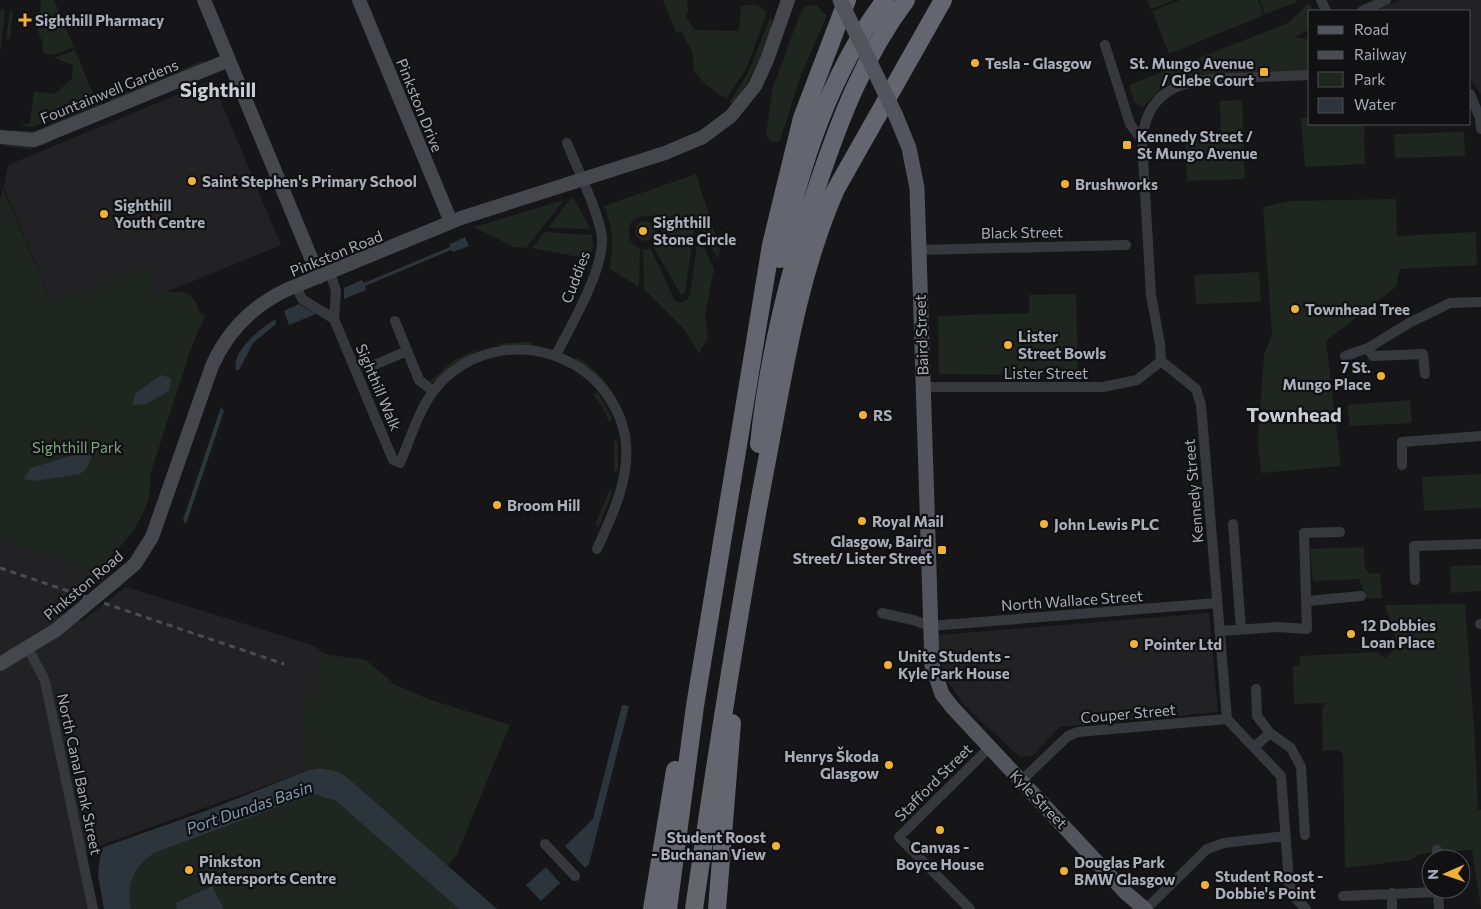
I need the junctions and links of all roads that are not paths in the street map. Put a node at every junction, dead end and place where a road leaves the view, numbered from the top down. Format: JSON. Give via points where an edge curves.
{"nodes":[{"id":1,"x":204,"y":0,"type":"edge"},
{"id":2,"x":359,"y":0,"type":"edge"},
{"id":3,"x":788,"y":0,"type":"edge"},
{"id":4,"x":840,"y":0,"type":"edge"},
{"id":5,"x":847,"y":0,"type":"edge"},
{"id":6,"x":851,"y":0,"type":"edge"},
{"id":7,"x":885,"y":0,"type":"edge"},
{"id":8,"x":906,"y":0,"type":"edge"},
{"id":9,"x":943,"y":0,"type":"edge"},
{"id":10,"x":1386,"y":0,"type":"edge"},
{"id":11,"x":1364,"y":10,"type":"edge"},
{"id":12,"x":831,"y":41,"type":"junction"},
{"id":13,"x":1105,"y":44,"type":"dead end"},
{"id":14,"x":228,"y":60,"type":"junction"},
{"id":15,"x":1308,"y":74,"type":"edge"},
{"id":16,"x":1471,"y":96,"type":"edge"},
{"id":17,"x":1481,"y":129,"type":"edge"},
{"id":18,"x":0,"y":137,"type":"edge"},
{"id":19,"x":1142,"y":140,"type":"junction"},
{"id":20,"x":567,"y":143,"type":"dead end"},
{"id":21,"x":581,"y":178,"type":"junction"},
{"id":22,"x":451,"y":222,"type":"junction"},
{"id":23,"x":1126,"y":245,"type":"dead end"},
{"id":24,"x":919,"y":250,"type":"junction"},
{"id":25,"x":324,"y":275,"type":"junction"},
{"id":26,"x":296,"y":286,"type":"junction"},
{"id":27,"x":1481,"y":302,"type":"edge"},
{"id":28,"x":334,"y":319,"type":"junction"},
{"id":29,"x":395,"y":321,"type":"dead end"},
{"id":30,"x":1368,"y":348,"type":"junction"},
{"id":31,"x":407,"y":351,"type":"junction"},
{"id":32,"x":556,"y":355,"type":"junction"},
{"id":33,"x":1345,"y":356,"type":"dead end"},
{"id":34,"x":1161,"y":361,"type":"junction"},
{"id":35,"x":367,"y":368,"type":"dead end"},
{"id":36,"x":1425,"y":374,"type":"dead end"},
{"id":37,"x":923,"y":387,"type":"junction"},
{"id":38,"x":432,"y":391,"type":"junction"},
{"id":39,"x":1481,"y":436,"type":"edge"},
{"id":40,"x":1402,"y":465,"type":"dead end"},
{"id":41,"x":1233,"y":524,"type":"dead end"},
{"id":42,"x":1340,"y":532,"type":"dead end"},
{"id":43,"x":1481,"y":544,"type":"edge"},
{"id":44,"x":597,"y":549,"type":"dead end"},
{"id":45,"x":718,"y":558,"type":"junction"},
{"id":46,"x":1415,"y":580,"type":"dead end"},
{"id":47,"x":743,"y":583,"type":"junction"},
{"id":48,"x":1361,"y":596,"type":"dead end"},
{"id":49,"x":1307,"y":601,"type":"junction"},
{"id":50,"x":1217,"y":603,"type":"junction"},
{"id":51,"x":710,"y":606,"type":"junction"},
{"id":52,"x":882,"y":614,"type":"dead end"},
{"id":53,"x":936,"y":626,"type":"junction"},
{"id":54,"x":1241,"y":629,"type":"junction"},
{"id":55,"x":1219,"y":631,"type":"junction"},
{"id":56,"x":28,"y":648,"type":"junction"},
{"id":57,"x":0,"y":664,"type":"edge"},
{"id":58,"x":938,"y":685,"type":"joint"},
{"id":59,"x":1256,"y":689,"type":"dead end"},
{"id":60,"x":1226,"y":719,"type":"junction"},
{"id":61,"x":1270,"y":733,"type":"junction"},
{"id":62,"x":1254,"y":747,"type":"junction"},
{"id":63,"x":989,"y":748,"type":"junction"},
{"id":64,"x":1021,"y":781,"type":"junction"},
{"id":65,"x":1305,"y":835,"type":"dead end"},
{"id":66,"x":1285,"y":836,"type":"junction"},
{"id":67,"x":545,"y":844,"type":"dead end"},
{"id":68,"x":574,"y":876,"type":"dead end"},
{"id":69,"x":1421,"y":892,"type":"edge"},
{"id":70,"x":1392,"y":893,"type":"junction"},
{"id":71,"x":1343,"y":896,"type":"dead end"},
{"id":72,"x":93,"y":909,"type":"edge"},
{"id":73,"x":652,"y":909,"type":"edge"},
{"id":74,"x":668,"y":909,"type":"edge"},
{"id":75,"x":694,"y":909,"type":"edge"},
{"id":76,"x":717,"y":909,"type":"edge"},
{"id":77,"x":970,"y":909,"type":"edge"},
{"id":78,"x":1146,"y":909,"type":"edge"},
{"id":79,"x":1306,"y":909,"type":"edge"},
{"id":80,"x":1392,"y":909,"type":"edge"}],
"edges":[{"from":1,"to":14,"type":"street"},
{"from":2,"to":22,"type":"street","name":"Pinkston Drive"},
{"from":3,"to":21,"type":"street","name":"Pinkston Road","via":[[759,78],[744,102],[727,120],[703,138],[681,148]]},
{"from":4,"to":24,"type":"main road","name":"Baird Street","bridge":true,"via":[[896,116],[914,164]]},
{"from":5,"to":12,"type":"highway"},
{"from":6,"to":12,"type":"highway"},
{"from":7,"to":45,"type":"highway","via":[[860,34],[847,59],[830,96],[803,173],[782,250]]},
{"from":8,"to":47,"type":"highway","via":[[878,40],[852,93],[797,250],[765,400]]},
{"from":9,"to":47,"type":"highway","via":[[851,159],[818,236],[794,326]]},
{"from":10,"to":11,"type":"street"},
{"from":12,"to":45,"type":"highway","via":[[802,118],[777,219]]},
{"from":13,"to":19,"type":"street","via":[[1130,124]]},
{"from":14,"to":18,"type":"street","name":"Fountainwell Gardens","via":[[34,140]]},
{"from":14,"to":25,"type":"street"},
{"from":15,"to":19,"type":"street","via":[[1204,79],[1174,87],[1152,106],[1143,125]]},
{"from":16,"to":17,"type":"street"},
{"from":19,"to":34,"type":"street","via":[[1151,295]]},
{"from":20,"to":21,"type":"street","name":"Cuddies"},
{"from":21,"to":22,"type":"street","name":"Pinkston Road"},
{"from":21,"to":32,"type":"street","name":"Cuddies","via":[[599,226],[601,247],[598,265]]},
{"from":22,"to":25,"type":"street","name":"Pinkston Road"},
{"from":23,"to":24,"type":"street","name":"Black Street"},
{"from":24,"to":37,"type":"main road","name":"Baird Street"},
{"from":25,"to":26,"type":"street","name":"Pinkston Road"},
{"from":25,"to":28,"type":"street","name":"Sighthill Walk","via":[[336,291]]},
{"from":26,"to":28,"type":"street","via":[[302,299]]},
{"from":26,"to":56,"type":"street","name":"Pinkston Road","bridge":true,"via":[[254,310],[220,348],[152,537],[135,564]]},
{"from":27,"to":30,"type":"street","via":[[1450,303]]},
{"from":28,"to":38,"type":"street","name":"Sighthill Walk","via":[[393,460],[400,463]]},
{"from":29,"to":31,"type":"street"},
{"from":30,"to":33,"type":"street"},
{"from":30,"to":36,"type":"street","via":[[1373,356],[1423,354]]},
{"from":31,"to":35,"type":"street"},
{"from":31,"to":38,"type":"street","via":[[419,380]]},
{"from":32,"to":38,"type":"street","via":[[525,349],[490,352],[456,368]]},
{"from":32,"to":44,"type":"street","via":[[584,369],[605,391],[625,437],[624,477]]},
{"from":34,"to":37,"type":"street","name":"Lister Street","via":[[1136,380],[1103,388]]},
{"from":34,"to":50,"type":"street","name":"Kennedy Street","via":[[1188,382],[1199,396]]},
{"from":37,"to":53,"type":"main road","name":"Baird Street"},
{"from":39,"to":40,"type":"street","via":[[1402,442]]},
{"from":41,"to":54,"type":"street"},
{"from":42,"to":49,"type":"street","via":[[1304,533]]},
{"from":43,"to":46,"type":"street","via":[[1414,546]]},
{"from":45,"to":51,"type":"highway"},
{"from":47,"to":75,"type":"highway"},
{"from":47,"to":76,"type":"highway"},
{"from":48,"to":49,"type":"street"},
{"from":49,"to":54,"type":"street","via":[[1307,630],[1278,627]]},
{"from":50,"to":53,"type":"street","name":"North Wallace Street"},
{"from":50,"to":55,"type":"street","name":"Kennedy Street"},
{"from":51,"to":73,"type":"highway","via":[[668,801]]},
{"from":51,"to":74,"type":"highway"},
{"from":52,"to":53,"type":"street"},
{"from":53,"to":58,"type":"main road","name":"Baird Street","via":[[932,665]]},
{"from":54,"to":55,"type":"street"},
{"from":55,"to":60,"type":"street","name":"Kennedy Street"},
{"from":56,"to":57,"type":"street","name":"Pinkston Road"},
{"from":56,"to":72,"type":"street","name":"North Canal Bank Street","via":[[45,681]]},
{"from":58,"to":63,"type":"main road","name":"Kyle Street","via":[[952,707]]},
{"from":59,"to":61,"type":"street","via":[[1257,716]]},
{"from":60,"to":62,"type":"street"},
{"from":60,"to":64,"type":"street","name":"Couper Street","via":[[1078,732],[1068,736]]},
{"from":61,"to":62,"type":"street"},
{"from":61,"to":65,"type":"street","via":[[1291,748],[1301,767]]},
{"from":62,"to":66,"type":"street","via":[[1280,776]]},
{"from":63,"to":64,"type":"main road","name":"Kyle Street"},
{"from":63,"to":77,"type":"street","name":"Stafford Street","via":[[899,838]]},
{"from":64,"to":78,"type":"main road","name":"Kyle Street","via":[[1126,893]]},
{"from":66,"to":78,"type":"street","via":[[1224,843],[1207,849]]},
{"from":66,"to":79,"type":"street","via":[[1290,889]]},
{"from":67,"to":68,"type":"street"},
{"from":69,"to":70,"type":"street"},
{"from":70,"to":71,"type":"street"},
{"from":70,"to":80,"type":"street"}]}
